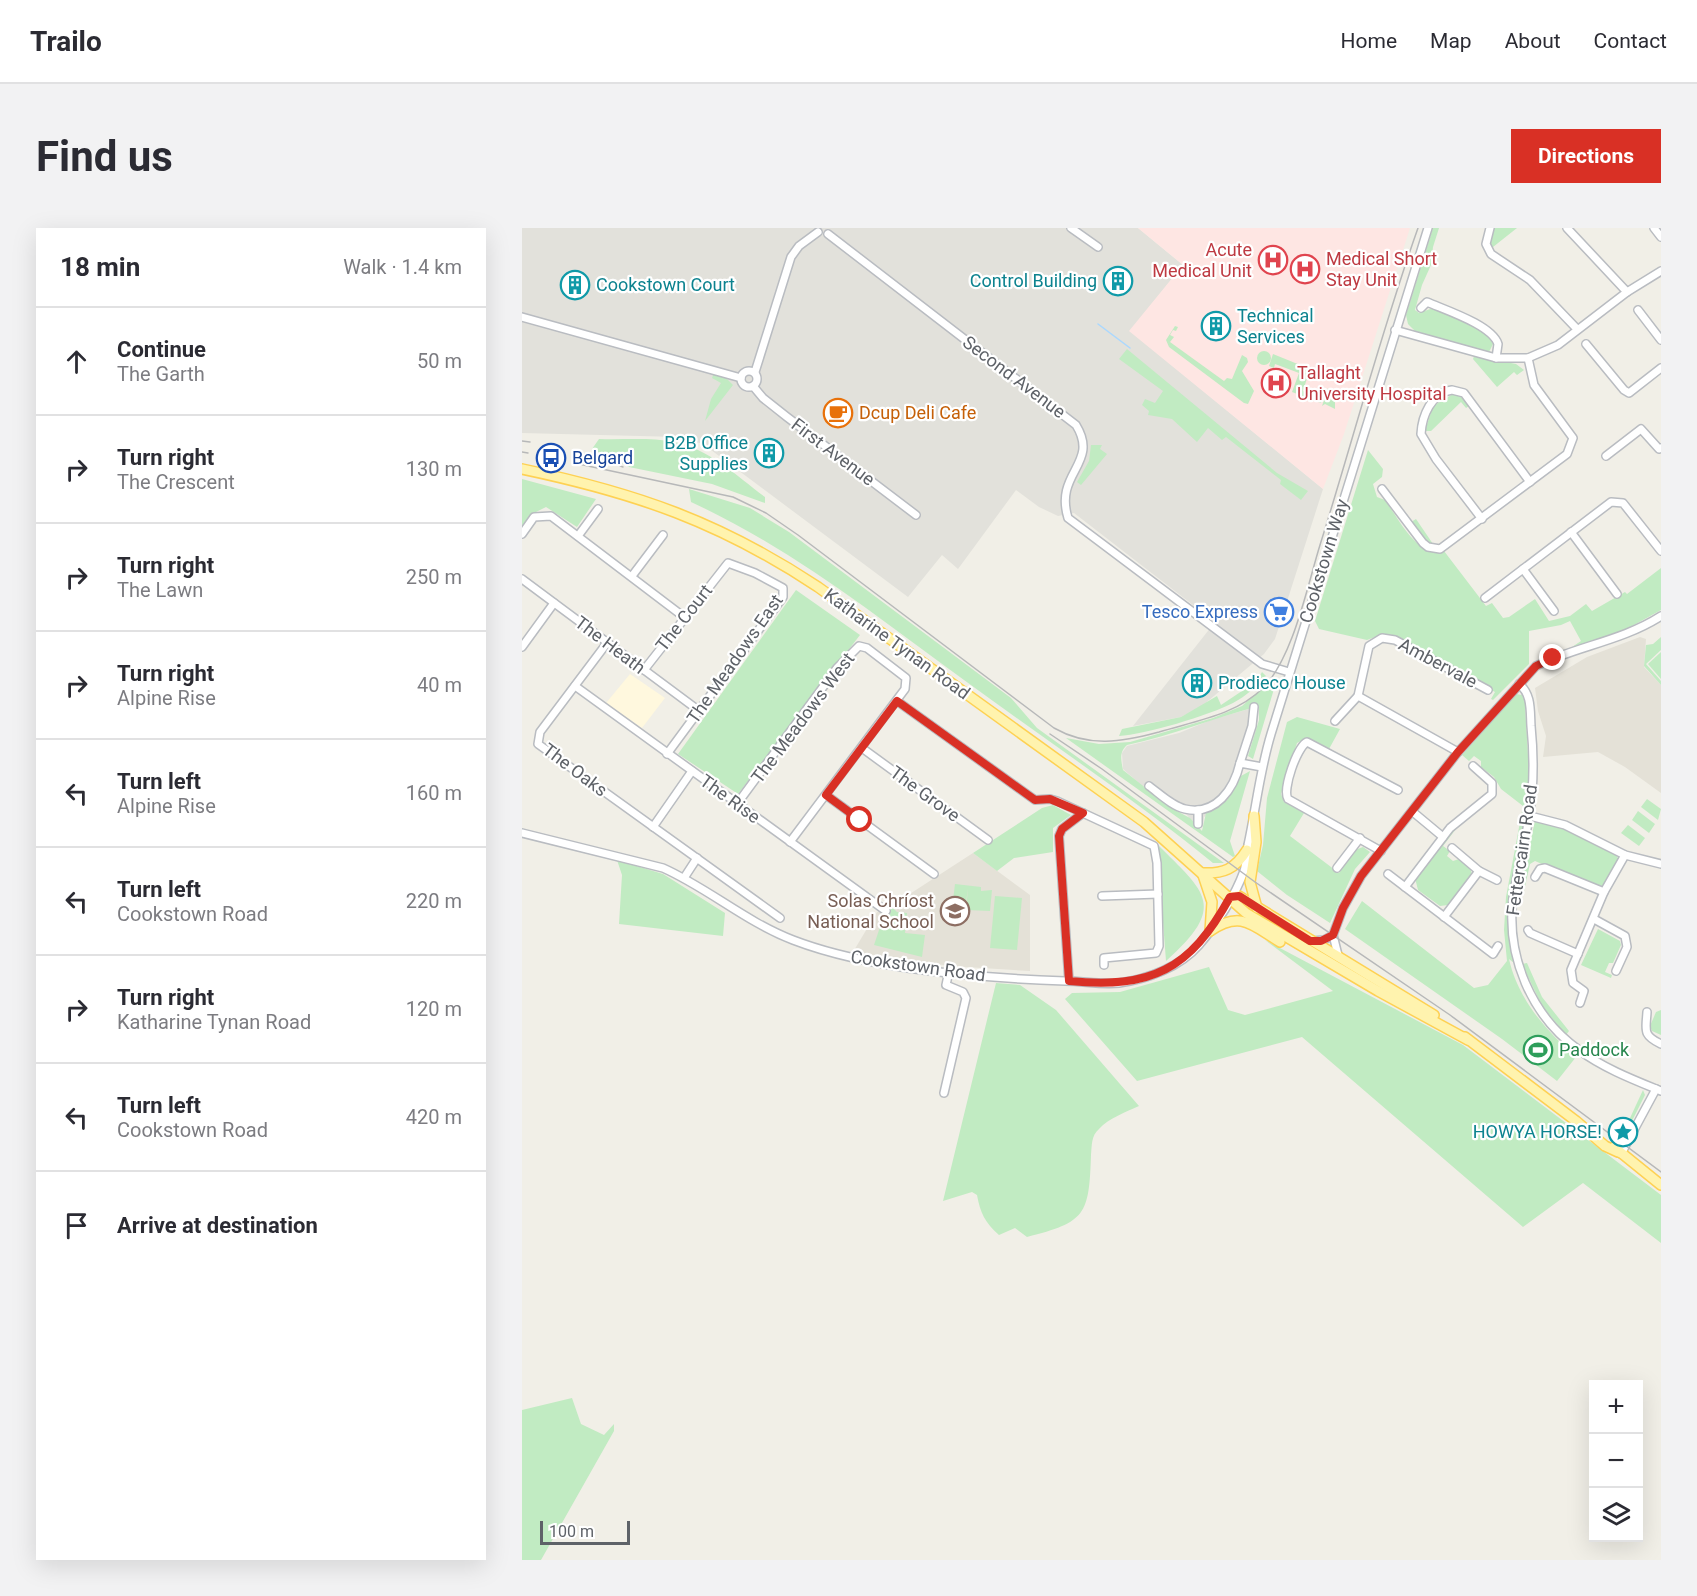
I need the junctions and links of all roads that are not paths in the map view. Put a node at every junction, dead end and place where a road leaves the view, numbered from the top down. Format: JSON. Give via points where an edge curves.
{"nodes":[{"id":1,"x":1071,"y":228,"type":"edge"},
{"id":2,"x":1428,"y":228,"type":"edge"},
{"id":3,"x":1490,"y":228,"type":"edge"},
{"id":4,"x":1567,"y":228,"type":"edge"},
{"id":5,"x":1654,"y":228,"type":"edge"},
{"id":6,"x":817,"y":230,"type":"edge"},
{"id":7,"x":829,"y":231,"type":"edge"},
{"id":8,"x":1661,"y":237,"type":"edge"},
{"id":9,"x":1098,"y":247,"type":"dead end"},
{"id":10,"x":1661,"y":271,"type":"edge"},
{"id":11,"x":1627,"y":292,"type":"junction"},
{"id":12,"x":1421,"y":309,"type":"dead end"},
{"id":13,"x":1638,"y":310,"type":"dead end"},
{"id":14,"x":522,"y":317,"type":"edge"},
{"id":15,"x":1577,"y":329,"type":"junction"},
{"id":16,"x":1395,"y":330,"type":"junction"},
{"id":17,"x":1661,"y":340,"type":"edge"},
{"id":18,"x":1586,"y":344,"type":"dead end"},
{"id":19,"x":1496,"y":358,"type":"junction"},
{"id":20,"x":1528,"y":358,"type":"junction"},
{"id":21,"x":1661,"y":368,"type":"edge"},
{"id":22,"x":754,"y":372,"type":"junction"},
{"id":23,"x":741,"y":378,"type":"junction"},
{"id":24,"x":753,"y":386,"type":"junction"},
{"id":25,"x":1660,"y":450,"type":"edge"},
{"id":26,"x":1606,"y":456,"type":"dead end"},
{"id":27,"x":522,"y":469,"type":"edge"},
{"id":28,"x":1530,"y":482,"type":"junction"},
{"id":29,"x":1382,"y":489,"type":"dead end"},
{"id":30,"x":598,"y":510,"type":"dead end"},
{"id":31,"x":916,"y":515,"type":"dead end"},
{"id":32,"x":1482,"y":519,"type":"junction"},
{"id":33,"x":1571,"y":532,"type":"junction"},
{"id":34,"x":522,"y":534,"type":"edge"},
{"id":35,"x":663,"y":535,"type":"dead end"},
{"id":36,"x":578,"y":536,"type":"junction"},
{"id":37,"x":1661,"y":551,"type":"edge"},
{"id":38,"x":724,"y":566,"type":"joint"},
{"id":39,"x":1523,"y":569,"type":"junction"},
{"id":40,"x":632,"y":576,"type":"junction"},
{"id":41,"x":522,"y":579,"type":"edge"},
{"id":42,"x":1617,"y":594,"type":"dead end"},
{"id":43,"x":1485,"y":598,"type":"dead end"},
{"id":44,"x":554,"y":603,"type":"junction"},
{"id":45,"x":1554,"y":611,"type":"dead end"},
{"id":46,"x":684,"y":616,"type":"junction"},
{"id":47,"x":1661,"y":616,"type":"edge"},
{"id":48,"x":607,"y":643,"type":"junction"},
{"id":49,"x":522,"y":646,"type":"edge"},
{"id":50,"x":644,"y":670,"type":"junction"},
{"id":51,"x":1289,"y":672,"type":"junction"},
{"id":52,"x":1519,"y":684,"type":"junction"},
{"id":53,"x":575,"y":686,"type":"junction"},
{"id":54,"x":1488,"y":690,"type":"dead end"},
{"id":55,"x":1358,"y":696,"type":"junction"},
{"id":56,"x":897,"y":701,"type":"junction"},
{"id":57,"x":1254,"y":707,"type":"dead end"},
{"id":58,"x":698,"y":710,"type":"junction"},
{"id":59,"x":1335,"y":721,"type":"dead end"},
{"id":60,"x":862,"y":748,"type":"junction"},
{"id":61,"x":1458,"y":752,"type":"junction"},
{"id":62,"x":667,"y":754,"type":"junction"},
{"id":63,"x":1240,"y":763,"type":"junction"},
{"id":64,"x":1473,"y":766,"type":"dead end"},
{"id":65,"x":1262,"y":767,"type":"junction"},
{"id":66,"x":692,"y":771,"type":"junction"},
{"id":67,"x":1149,"y":786,"type":"dead end"},
{"id":68,"x":1398,"y":790,"type":"dead end"},
{"id":69,"x":826,"y":795,"type":"junction"},
{"id":70,"x":737,"y":804,"type":"junction"},
{"id":71,"x":1198,"y":810,"type":"junction"},
{"id":72,"x":1413,"y":812,"type":"junction"},
{"id":73,"x":1083,"y":813,"type":"junction"},
{"id":74,"x":1254,"y":816,"type":"junction"},
{"id":75,"x":1530,"y":816,"type":"junction"},
{"id":76,"x":1198,"y":824,"type":"dead end"},
{"id":77,"x":653,"y":827,"type":"junction"},
{"id":78,"x":522,"y":833,"type":"edge"},
{"id":79,"x":1443,"y":837,"type":"junction"},
{"id":80,"x":1360,"y":838,"type":"junction"},
{"id":81,"x":988,"y":840,"type":"dead end"},
{"id":82,"x":790,"y":842,"type":"junction"},
{"id":83,"x":1452,"y":848,"type":"dead end"},
{"id":84,"x":1247,"y":850,"type":"junction"},
{"id":85,"x":1381,"y":851,"type":"junction"},
{"id":86,"x":1625,"y":855,"type":"junction"},
{"id":87,"x":697,"y":858,"type":"junction"},
{"id":88,"x":1661,"y":864,"type":"edge"},
{"id":89,"x":1337,"y":868,"type":"dead end"},
{"id":90,"x":1479,"y":872,"type":"junction"},
{"id":91,"x":934,"y":873,"type":"dead end"},
{"id":92,"x":1202,"y":873,"type":"junction"},
{"id":93,"x":1388,"y":874,"type":"dead end"},
{"id":94,"x":1536,"y":877,"type":"dead end"},
{"id":95,"x":684,"y":878,"type":"junction"},
{"id":96,"x":1497,"y":880,"type":"dead end"},
{"id":97,"x":1405,"y":886,"type":"junction"},
{"id":98,"x":1604,"y":892,"type":"junction"},
{"id":99,"x":1158,"y":894,"type":"junction"},
{"id":100,"x":1102,"y":896,"type":"dead end"},
{"id":101,"x":1230,"y":897,"type":"junction"},
{"id":102,"x":1258,"y":910,"type":"junction"},
{"id":103,"x":886,"y":911,"type":"dead end"},
{"id":104,"x":1444,"y":917,"type":"junction"},
{"id":105,"x":780,"y":918,"type":"dead end"},
{"id":106,"x":1594,"y":919,"type":"junction"},
{"id":107,"x":1528,"y":930,"type":"dead end"},
{"id":108,"x":1210,"y":931,"type":"junction"},
{"id":109,"x":1333,"y":935,"type":"junction"},
{"id":110,"x":1308,"y":945,"type":"junction"},
{"id":111,"x":1498,"y":946,"type":"dead end"},
{"id":112,"x":1578,"y":954,"type":"junction"},
{"id":113,"x":1341,"y":958,"type":"junction"},
{"id":114,"x":1104,"y":965,"type":"dead end"},
{"id":115,"x":949,"y":971,"type":"junction"},
{"id":116,"x":1616,"y":971,"type":"dead end"},
{"id":117,"x":1069,"y":981,"type":"junction"},
{"id":118,"x":1580,"y":1003,"type":"dead end"},
{"id":119,"x":1647,"y":1012,"type":"dead end"},
{"id":120,"x":1468,"y":1040,"type":"junction"},
{"id":121,"x":1661,"y":1044,"type":"edge"},
{"id":122,"x":1659,"y":1090,"type":"edge"},
{"id":123,"x":944,"y":1093,"type":"dead end"},
{"id":124,"x":1619,"y":1153,"type":"junction"},
{"id":125,"x":1661,"y":1185,"type":"edge"}],
"edges":[{"from":1,"to":9,"type":"street"},
{"from":2,"to":16,"type":"street","name":"Cookstown Way"},
{"from":3,"to":15,"type":"street","via":[[1486,244],[1491,254],[1530,280]]},
{"from":4,"to":11,"type":"street"},
{"from":5,"to":8,"type":"street"},
{"from":6,"to":7,"type":"street","via":[[822,236]]},
{"from":6,"to":22,"type":"street","via":[[791,257]]},
{"from":7,"to":51,"type":"street","name":"Second Avenue","via":[[1076,425],[1084,442],[1084,453],[1064,492],[1068,518],[1262,664]]},
{"from":10,"to":11,"type":"street"},
{"from":11,"to":15,"type":"street"},
{"from":12,"to":19,"type":"street","via":[[1424,299],[1494,336],[1498,344]]},
{"from":13,"to":17,"type":"street"},
{"from":14,"to":23,"type":"street"},
{"from":15,"to":20,"type":"street","via":[[1550,350]]},
{"from":16,"to":19,"type":"street"},
{"from":16,"to":51,"type":"street","name":"Cookstown Way"},
{"from":18,"to":21,"type":"street","via":[[1629,393]]},
{"from":19,"to":20,"type":"street"},
{"from":20,"to":28,"type":"street","via":[[1534,385],[1573,438],[1567,454]]},
{"from":22,"to":23,"type":"street","via":[[747,370]]},
{"from":22,"to":24,"type":"street","via":[[757,379]]},
{"from":23,"to":24,"type":"street","via":[[744,385]]},
{"from":24,"to":31,"type":"street","name":"First Avenue","via":[[787,417]]},
{"from":25,"to":26,"type":"street","via":[[1641,429]]},
{"from":27,"to":92,"type":"main road","name":"Katharine Tynan Road","via":[[628,494],[703,522],[766,554],[818,587],[1119,803]]},
{"from":28,"to":32,"type":"street"},
{"from":28,"to":32,"type":"street","via":[[1464,393],[1452,390],[1436,398],[1426,411],[1421,434]]},
{"from":29,"to":32,"type":"street","via":[[1428,547],[1440,549]]},
{"from":30,"to":36,"type":"street"},
{"from":33,"to":37,"type":"street","via":[[1617,501],[1623,503]]},
{"from":33,"to":39,"type":"street"},
{"from":33,"to":42,"type":"street"},
{"from":34,"to":36,"type":"street","via":[[534,517],[543,515],[551,516]]},
{"from":35,"to":40,"type":"street"},
{"from":36,"to":40,"type":"street"},
{"from":38,"to":46,"type":"street","name":"The Court"},
{"from":38,"to":58,"type":"street","name":"The Meadows East","via":[[733,563],[784,592]]},
{"from":39,"to":43,"type":"street"},
{"from":39,"to":45,"type":"street"},
{"from":40,"to":46,"type":"street"},
{"from":41,"to":44,"type":"street","name":"The Heath"},
{"from":44,"to":48,"type":"street","name":"The Heath"},
{"from":44,"to":49,"type":"street"},
{"from":46,"to":50,"type":"street","name":"The Court"},
{"from":47,"to":52,"type":"street","via":[[1621,637],[1536,666]]},
{"from":48,"to":50,"type":"street","name":"The Heath"},
{"from":48,"to":53,"type":"street","name":"The Oaks"},
{"from":50,"to":58,"type":"street","name":"The Heath"},
{"from":51,"to":65,"type":"street","name":"Cookstown Way"},
{"from":52,"to":61,"type":"street"},
{"from":52,"to":75,"type":"street","name":"Fettercairn Road","via":[[1528,696],[1533,742]]},
{"from":53,"to":62,"type":"street","name":"The Rise"},
{"from":53,"to":77,"type":"street","name":"The Oaks","via":[[540,732],[538,744]]},
{"from":54,"to":55,"type":"street","name":"Ambervale","via":[[1388,638],[1368,646]]},
{"from":55,"to":59,"type":"street"},
{"from":55,"to":61,"type":"street"},
{"from":56,"to":60,"type":"street"},
{"from":56,"to":70,"type":"street","name":"The Meadows West","via":[[906,684],[904,675],[864,646],[855,649]]},
{"from":56,"to":73,"type":"street","via":[[1035,800],[1058,801]]},
{"from":57,"to":63,"type":"street"},
{"from":58,"to":62,"type":"street","name":"The Meadows East"},
{"from":60,"to":69,"type":"street"},
{"from":60,"to":81,"type":"street","name":"The Grove"},
{"from":61,"to":72,"type":"street"},
{"from":62,"to":66,"type":"street","name":"The Rise"},
{"from":63,"to":65,"type":"street"},
{"from":63,"to":71,"type":"street","via":[[1229,793],[1208,808]]},
{"from":64,"to":79,"type":"street","via":[[1492,783],[1491,794]]},
{"from":65,"to":74,"type":"street","name":"Cookstown Way"},
{"from":66,"to":70,"type":"street","name":"The Rise"},
{"from":66,"to":77,"type":"street"},
{"from":67,"to":71,"type":"street","via":[[1178,806]]},
{"from":68,"to":80,"type":"street","via":[[1307,742],[1299,748],[1286,796]]},
{"from":69,"to":82,"type":"street"},
{"from":69,"to":91,"type":"street"},
{"from":70,"to":82,"type":"street","name":"The Rise"},
{"from":71,"to":76,"type":"street"},
{"from":72,"to":79,"type":"street"},
{"from":72,"to":85,"type":"street"},
{"from":73,"to":99,"type":"street","via":[[1154,846]]},
{"from":73,"to":117,"type":"street","via":[[1059,836]]},
{"from":74,"to":84,"type":"street","name":"Cookstown Way"},
{"from":74,"to":102,"type":"main road","via":[[1256,842],[1250,882]]},
{"from":75,"to":86,"type":"street","via":[[1564,825]]},
{"from":75,"to":122,"type":"street","name":"Fettercairn Road","via":[[1511,919],[1515,951],[1526,986],[1564,1039],[1589,1056]]},
{"from":77,"to":87,"type":"street","name":"The Oaks"},
{"from":78,"to":95,"type":"street","name":"Cookstown Road","via":[[640,861]]},
{"from":79,"to":97,"type":"street"},
{"from":80,"to":85,"type":"street"},
{"from":80,"to":89,"type":"street"},
{"from":82,"to":103,"type":"street","name":"The Rise"},
{"from":83,"to":90,"type":"street"},
{"from":84,"to":92,"type":"main road","via":[[1228,870]]},
{"from":84,"to":101,"type":"street","name":"Cookstown Way","via":[[1244,870]]},
{"from":85,"to":109,"type":"street","via":[[1359,879]]},
{"from":86,"to":88,"type":"street"},
{"from":86,"to":98,"type":"street"},
{"from":87,"to":95,"type":"street"},
{"from":87,"to":105,"type":"street","name":"The Oaks"},
{"from":90,"to":96,"type":"street"},
{"from":90,"to":104,"type":"street"},
{"from":92,"to":101,"type":"main road","name":"Katharine Tynan Road"},
{"from":92,"to":108,"type":"main road","via":[[1212,902]]},
{"from":93,"to":97,"type":"street"},
{"from":94,"to":98,"type":"street","via":[[1545,868]]},
{"from":95,"to":115,"type":"street","name":"Cookstown Road","via":[[733,910],[794,940],[850,959]]},
{"from":97,"to":104,"type":"street"},
{"from":98,"to":106,"type":"street"},
{"from":99,"to":100,"type":"street"},
{"from":99,"to":114,"type":"street","via":[[1156,953],[1104,958]]},
{"from":101,"to":102,"type":"main road","name":"Katharine Tynan Road","via":[[1239,896]]},
{"from":101,"to":108,"type":"street","name":"Cookstown Road"},
{"from":101,"to":110,"type":"main road","name":"Katharine Tynan Road","via":[[1246,913]]},
{"from":102,"to":110,"type":"main road","name":"Katharine Tynan Road"},
{"from":104,"to":111,"type":"street","via":[[1493,954]]},
{"from":106,"to":112,"type":"street"},
{"from":106,"to":116,"type":"street","via":[[1625,936],[1627,947]]},
{"from":107,"to":112,"type":"street"},
{"from":108,"to":110,"type":"main road","via":[[1224,922],[1242,920],[1286,945]]},
{"from":108,"to":117,"type":"street","name":"Cookstown Road","via":[[1197,948],[1149,977],[1119,983]]},
{"from":109,"to":110,"type":"street"},
{"from":109,"to":113,"type":"street","via":[[1335,951]]},
{"from":110,"to":113,"type":"main road","name":"Katharine Tynan Road"},
{"from":110,"to":120,"type":"main road","name":"Katharine Tynan Road"},
{"from":112,"to":118,"type":"street","via":[[1570,976],[1584,991]]},
{"from":113,"to":120,"type":"main road","name":"Katharine Tynan Road"},
{"from":115,"to":117,"type":"street","name":"Cookstown Road"},
{"from":115,"to":123,"type":"street","via":[[946,985],[963,992],[966,998]]},
{"from":119,"to":121,"type":"street","via":[[1645,1032]]},
{"from":120,"to":124,"type":"main road","name":"Katharine Tynan Road","via":[[1604,1138]]},
{"from":122,"to":124,"type":"street"},
{"from":124,"to":125,"type":"main road","name":"Katharine Tynan Road"}]}
